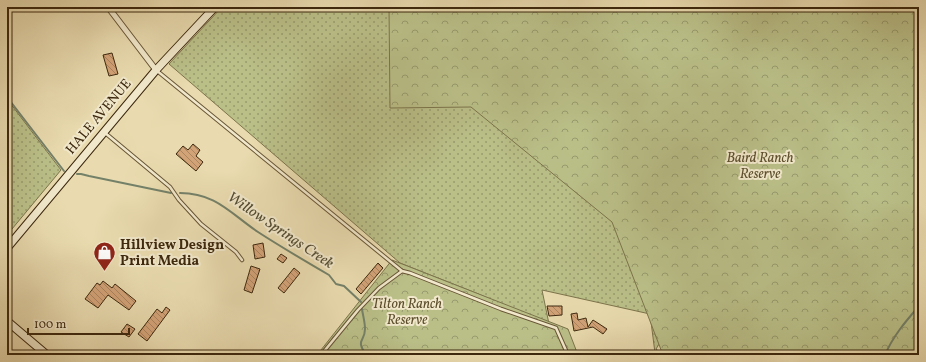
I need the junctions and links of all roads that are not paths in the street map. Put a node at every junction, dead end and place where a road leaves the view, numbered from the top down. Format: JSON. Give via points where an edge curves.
{"nodes":[{"id":1,"x":108,"y":7,"type":"edge"},
{"id":2,"x":215,"y":7,"type":"edge"},
{"id":3,"x":156,"y":70,"type":"junction"},
{"id":4,"x":104,"y":132,"type":"junction"},
{"id":5,"x":7,"y":248,"type":"edge"},
{"id":6,"x":242,"y":260,"type":"dead end"},
{"id":7,"x":402,"y":271,"type":"junction"},
{"id":8,"x":7,"y":321,"type":"edge"},
{"id":9,"x":47,"y":355,"type":"edge"},
{"id":10,"x":321,"y":355,"type":"edge"},
{"id":11,"x":568,"y":355,"type":"edge"}],
"edges":[{"from":1,"to":3,"type":"street"},
{"from":2,"to":3,"type":"main road","name":"HALE AVENUE"},
{"from":3,"to":4,"type":"main road","name":"HALE AVENUE"},
{"from":3,"to":7,"type":"lane"},
{"from":4,"to":5,"type":"main road","name":"HALE AVENUE"},
{"from":4,"to":6,"type":"lane","via":[[170,188],[201,224],[236,252]]},
{"from":7,"to":10,"type":"lane","via":[[379,288]]},
{"from":7,"to":11,"type":"lane","via":[[556,328]]},
{"from":8,"to":9,"type":"main road"}]}
